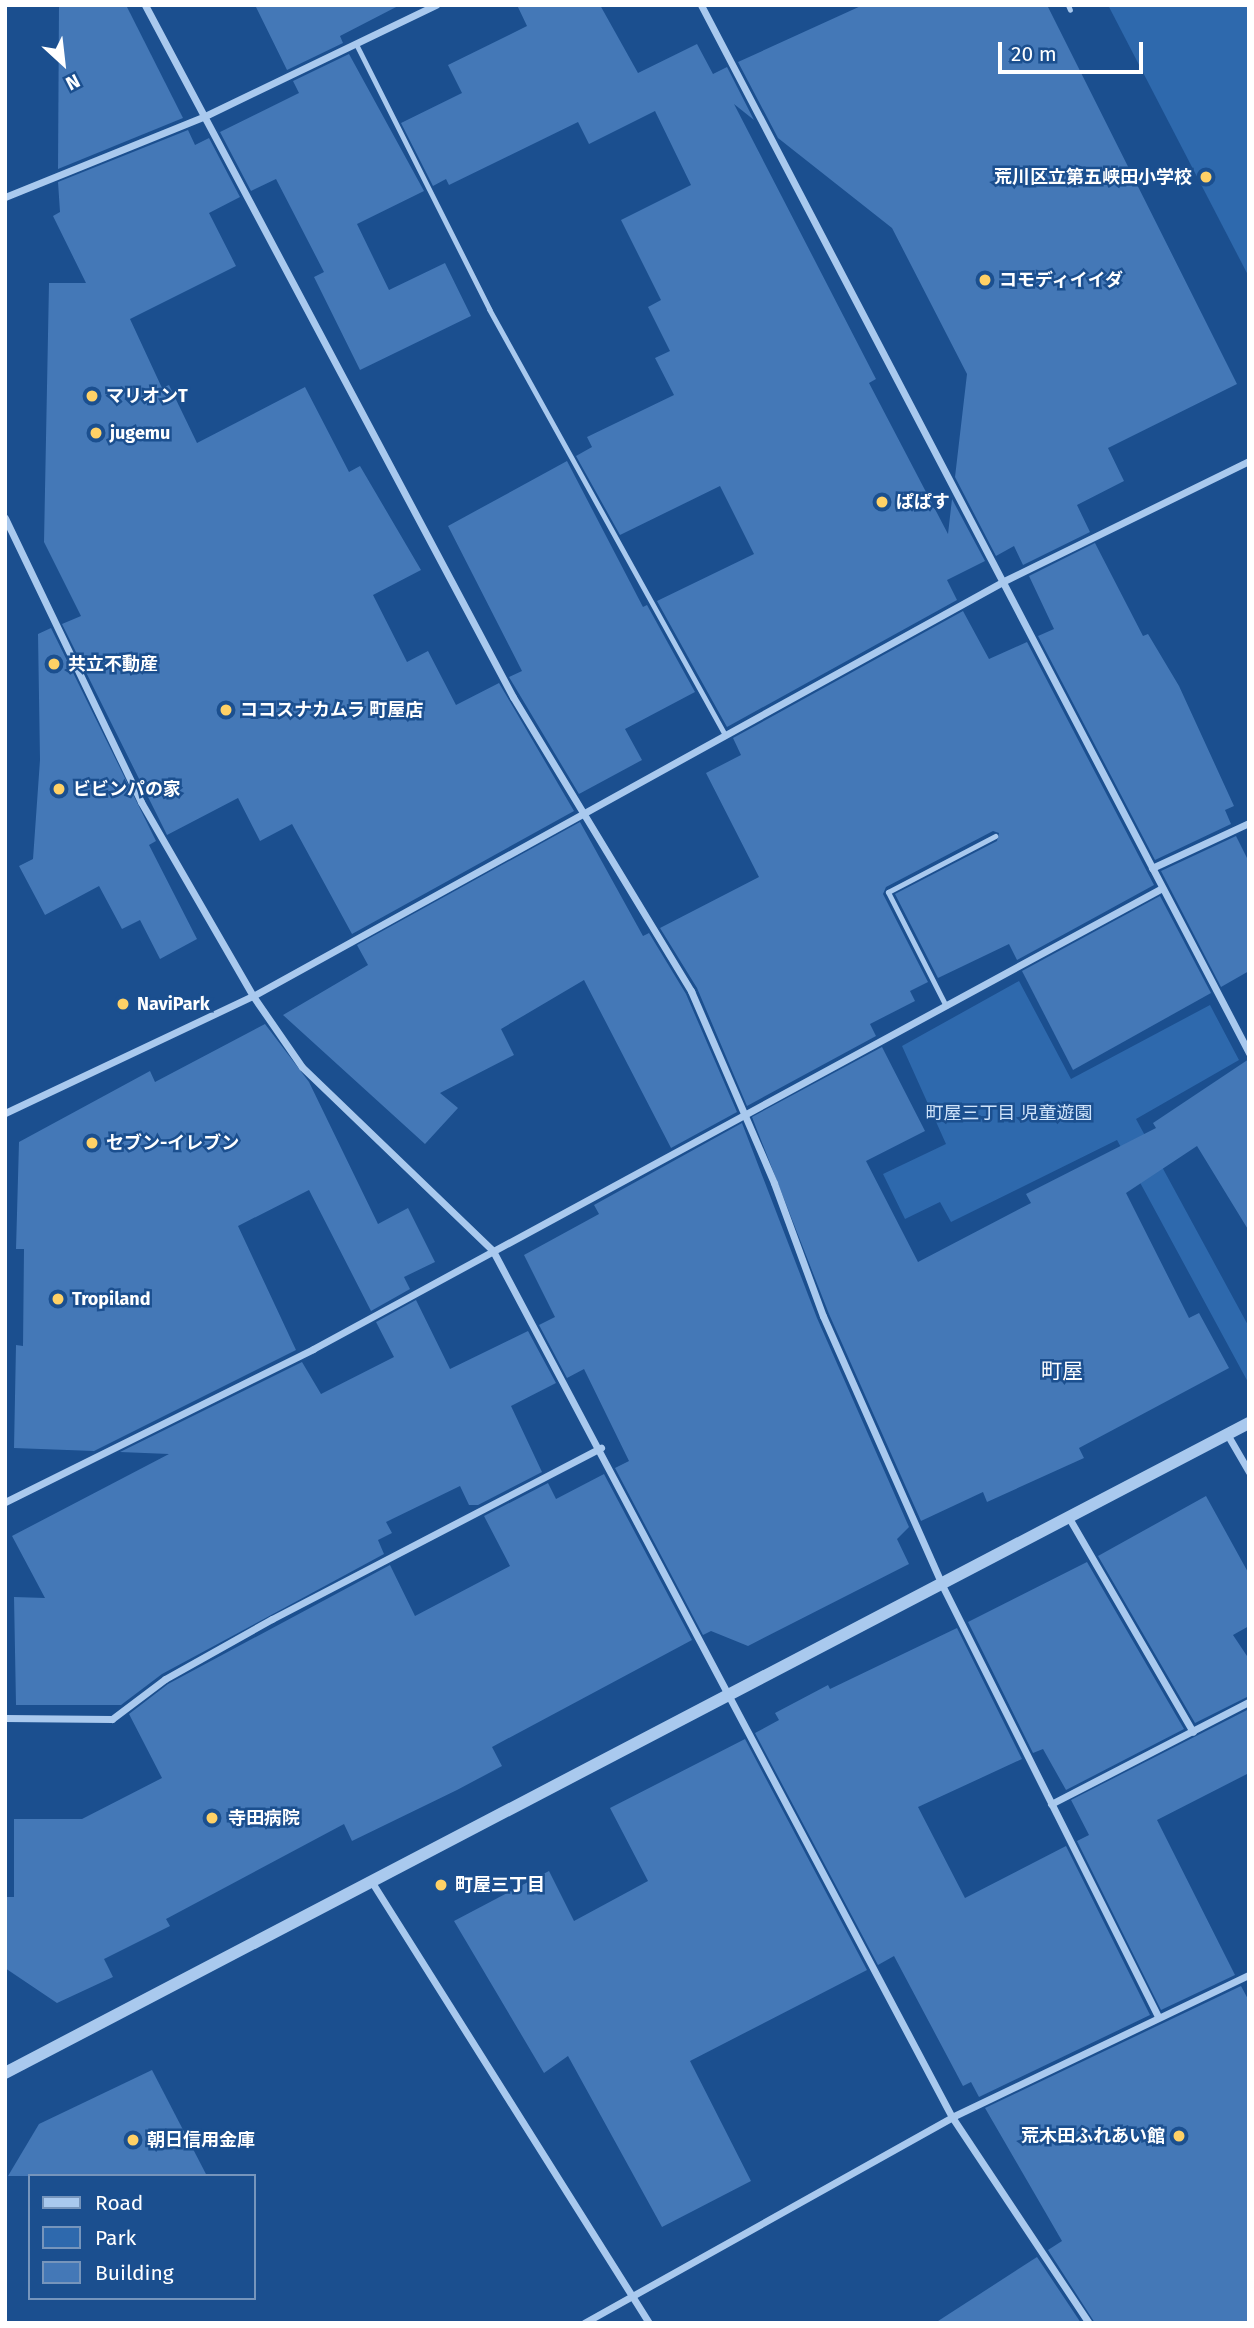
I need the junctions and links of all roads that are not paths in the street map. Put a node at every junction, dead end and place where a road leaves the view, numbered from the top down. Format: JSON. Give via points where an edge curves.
{"nodes":[{"id":1,"x":145,"y":5,"type":"edge"},
{"id":2,"x":436,"y":5,"type":"edge"},
{"id":3,"x":701,"y":5,"type":"edge"},
{"id":4,"x":356,"y":44,"type":"junction"},
{"id":5,"x":203,"y":117,"type":"junction"},
{"id":6,"x":5,"y":197,"type":"edge"},
{"id":7,"x":1249,"y":461,"type":"edge"},
{"id":8,"x":5,"y":518,"type":"edge"},
{"id":9,"x":1004,"y":581,"type":"junction"},
{"id":10,"x":725,"y":735,"type":"junction"},
{"id":11,"x":583,"y":811,"type":"junction"},
{"id":12,"x":1249,"y":824,"type":"edge"},
{"id":13,"x":995,"y":836,"type":"dead end"},
{"id":14,"x":1152,"y":868,"type":"junction"},
{"id":15,"x":1162,"y":888,"type":"junction"},
{"id":16,"x":253,"y":996,"type":"junction"},
{"id":17,"x":946,"y":1006,"type":"junction"},
{"id":18,"x":1249,"y":1054,"type":"edge"},
{"id":19,"x":5,"y":1113,"type":"edge"},
{"id":20,"x":745,"y":1115,"type":"junction"},
{"id":21,"x":494,"y":1251,"type":"junction"},
{"id":22,"x":1249,"y":1423,"type":"edge"},
{"id":23,"x":1227,"y":1434,"type":"junction"},
{"id":24,"x":601,"y":1448,"type":"junction"},
{"id":25,"x":1249,"y":1472,"type":"edge"},
{"id":26,"x":5,"y":1502,"type":"edge"},
{"id":27,"x":1069,"y":1518,"type":"junction"},
{"id":28,"x":942,"y":1585,"type":"junction"},
{"id":29,"x":730,"y":1693,"type":"junction"},
{"id":30,"x":1249,"y":1702,"type":"edge"},
{"id":31,"x":5,"y":1718,"type":"edge"},
{"id":32,"x":1193,"y":1732,"type":"junction"},
{"id":33,"x":1051,"y":1804,"type":"junction"},
{"id":34,"x":373,"y":1884,"type":"junction"},
{"id":35,"x":1249,"y":1976,"type":"edge"},
{"id":36,"x":1157,"y":2015,"type":"junction"},
{"id":37,"x":5,"y":2073,"type":"edge"},
{"id":38,"x":952,"y":2117,"type":"junction"},
{"id":39,"x":632,"y":2295,"type":"junction"},
{"id":40,"x":584,"y":2323,"type":"edge"},
{"id":41,"x":649,"y":2323,"type":"edge"},
{"id":42,"x":1089,"y":2323,"type":"edge"}],
"edges":[{"from":1,"to":5,"type":"street"},
{"from":2,"to":4,"type":"street"},
{"from":3,"to":9,"type":"street"},
{"from":4,"to":5,"type":"street"},
{"from":4,"to":10,"type":"lane","via":[[489,309]]},
{"from":5,"to":6,"type":"street"},
{"from":5,"to":11,"type":"street","via":[[513,697]]},
{"from":7,"to":9,"type":"street"},
{"from":8,"to":16,"type":"street","via":[[141,802]]},
{"from":9,"to":10,"type":"street"},
{"from":9,"to":14,"type":"street"},
{"from":10,"to":11,"type":"street"},
{"from":11,"to":16,"type":"street"},
{"from":11,"to":20,"type":"street","via":[[691,991]]},
{"from":12,"to":14,"type":"street"},
{"from":13,"to":17,"type":"lane","via":[[888,892]]},
{"from":14,"to":15,"type":"street"},
{"from":15,"to":17,"type":"street"},
{"from":15,"to":18,"type":"street"},
{"from":16,"to":19,"type":"street"},
{"from":16,"to":21,"type":"street","via":[[302,1067]]},
{"from":17,"to":20,"type":"street"},
{"from":20,"to":21,"type":"street"},
{"from":20,"to":28,"type":"street","via":[[823,1316]]},
{"from":21,"to":24,"type":"street"},
{"from":21,"to":26,"type":"street","via":[[313,1349]]},
{"from":22,"to":23,"type":"street"},
{"from":23,"to":25,"type":"street"},
{"from":23,"to":27,"type":"street"},
{"from":24,"to":29,"type":"street"},
{"from":24,"to":31,"type":"street","via":[[272,1619],[165,1679],[112,1718]]},
{"from":27,"to":28,"type":"street"},
{"from":27,"to":32,"type":"street"},
{"from":28,"to":29,"type":"street"},
{"from":28,"to":33,"type":"street"},
{"from":29,"to":34,"type":"street"},
{"from":29,"to":38,"type":"street"},
{"from":30,"to":32,"type":"street"},
{"from":32,"to":33,"type":"street"},
{"from":33,"to":36,"type":"street"},
{"from":34,"to":37,"type":"street"},
{"from":34,"to":39,"type":"street"},
{"from":35,"to":36,"type":"street"},
{"from":36,"to":38,"type":"street"},
{"from":38,"to":39,"type":"street"},
{"from":38,"to":42,"type":"street"},
{"from":39,"to":40,"type":"street"},
{"from":39,"to":41,"type":"street"}]}
